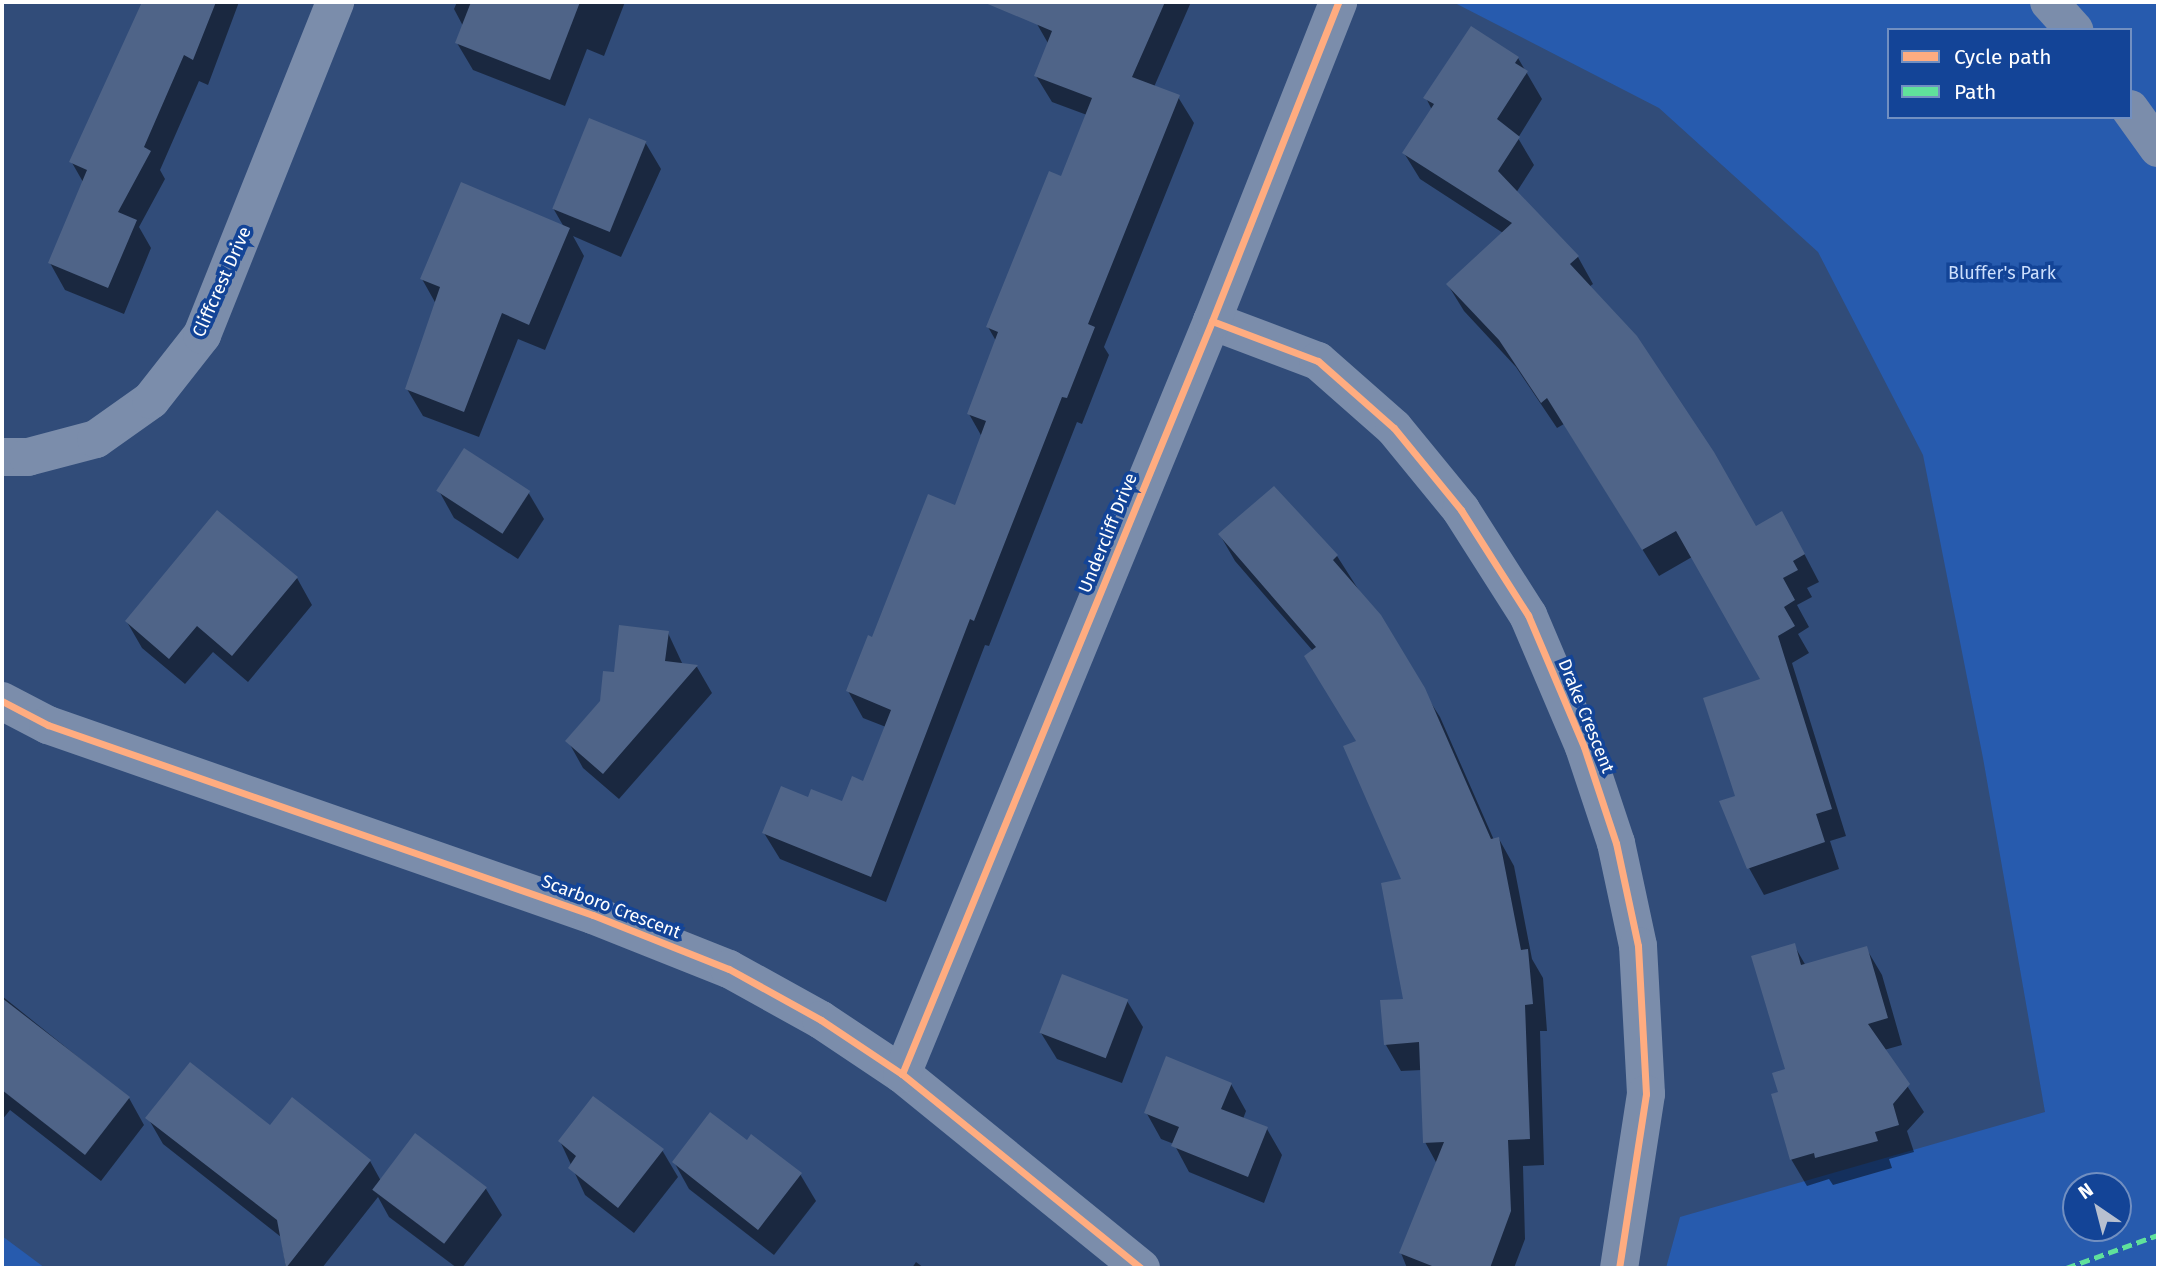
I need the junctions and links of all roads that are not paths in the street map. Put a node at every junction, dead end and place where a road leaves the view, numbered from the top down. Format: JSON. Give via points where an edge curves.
{"nodes":[{"id":1,"x":335,"y":2,"type":"edge"},
{"id":2,"x":1338,"y":2,"type":"edge"},
{"id":3,"x":2049,"y":2,"type":"edge"},
{"id":4,"x":2072,"y":28,"type":"edge"},
{"id":5,"x":2132,"y":112,"type":"edge"},
{"id":6,"x":2158,"y":148,"type":"edge"},
{"id":7,"x":1212,"y":321,"type":"junction"},
{"id":8,"x":2,"y":457,"type":"edge"},
{"id":9,"x":2,"y":701,"type":"edge"},
{"id":10,"x":902,"y":1074,"type":"junction"},
{"id":11,"x":1141,"y":1268,"type":"edge"},
{"id":12,"x":1619,"y":1268,"type":"edge"}],
"edges":[{"from":1,"to":8,"type":"street","name":"Cliffcrest Drive","via":[[202,335],[150,400],[96,439],[28,457]]},
{"from":2,"to":7,"type":"street","name":"Undercliff Drive"},
{"from":3,"to":4,"type":"street"},
{"from":5,"to":6,"type":"street"},
{"from":7,"to":10,"type":"street","name":"Undercliff Drive"},
{"from":7,"to":12,"type":"street","name":"Drake Crescent","via":[[1318,361],[1394,428],[1461,510],[1528,615],[1604,807],[1638,946],[1646,1094]]},
{"from":9,"to":10,"type":"street","name":"Scarboro Crescent","via":[[48,725],[593,915],[729,969],[821,1020]]},
{"from":10,"to":11,"type":"street","name":"Scarboro Crescent"}]}
